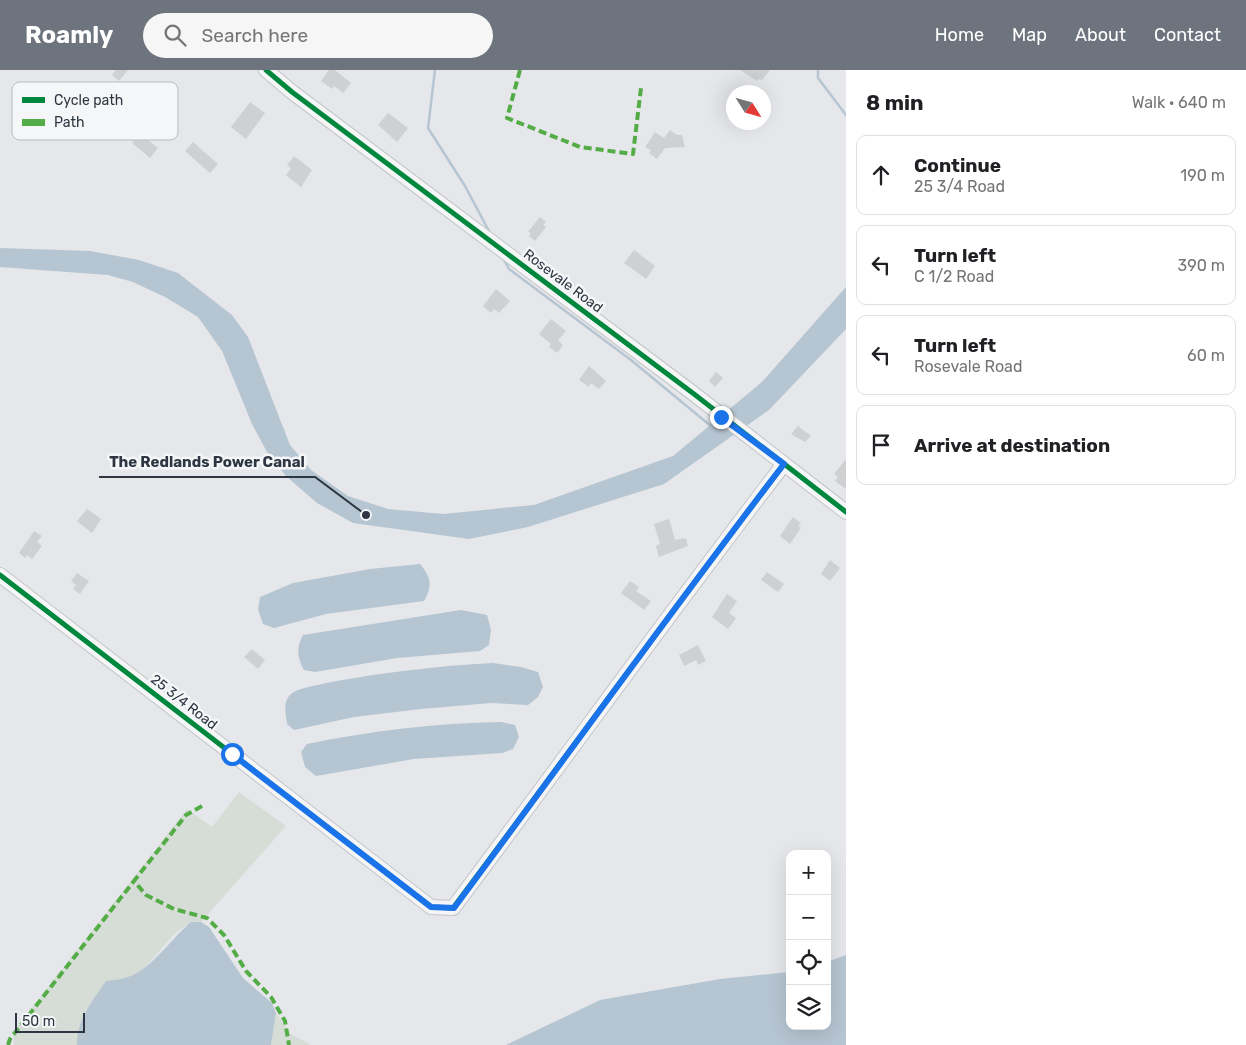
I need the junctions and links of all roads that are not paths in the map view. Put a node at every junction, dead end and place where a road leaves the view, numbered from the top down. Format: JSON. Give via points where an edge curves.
{"nodes":[{"id":1,"x":266,"y":70,"type":"edge"},
{"id":2,"x":784,"y":464,"type":"junction"},
{"id":3,"x":846,"y":512,"type":"edge"},
{"id":4,"x":0,"y":575,"type":"edge"}],
"edges":[{"from":1,"to":2,"type":"street","name":"Rosevale Road"},
{"from":2,"to":3,"type":"street","name":"Rosevale Road"},
{"from":2,"to":4,"type":"street","name":"25 3/4 Road","via":[[454,908],[431,907]]}]}
